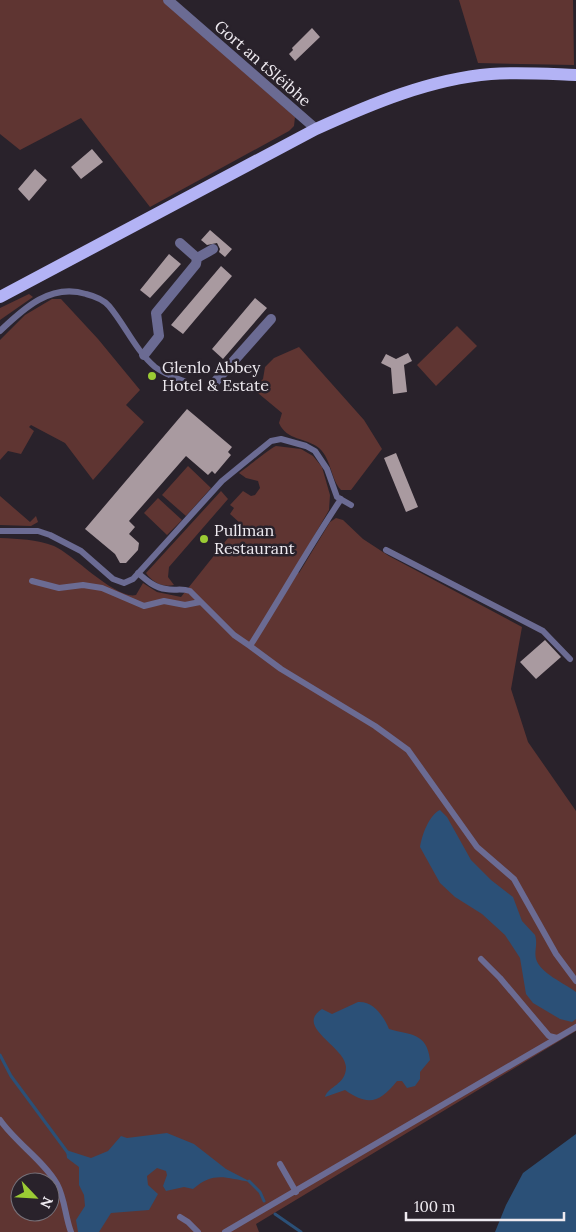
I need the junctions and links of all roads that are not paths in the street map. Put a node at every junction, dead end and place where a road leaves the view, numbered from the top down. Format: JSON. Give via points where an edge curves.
{"nodes":[{"id":1,"x":168,"y":0,"type":"edge"},
{"id":2,"x":576,"y":75,"type":"edge"},
{"id":3,"x":316,"y":130,"type":"junction"},
{"id":4,"x":180,"y":243,"type":"dead end"},
{"id":5,"x":213,"y":249,"type":"dead end"},
{"id":6,"x":197,"y":258,"type":"junction"},
{"id":7,"x":0,"y":297,"type":"edge"},
{"id":8,"x":271,"y":319,"type":"dead end"},
{"id":9,"x":0,"y":331,"type":"edge"},
{"id":10,"x":144,"y":355,"type":"junction"},
{"id":11,"x":186,"y":382,"type":"dead end"},
{"id":12,"x":216,"y":382,"type":"dead end"},
{"id":13,"x":342,"y":499,"type":"junction"},
{"id":14,"x":351,"y":505,"type":"dead end"},
{"id":15,"x":0,"y":530,"type":"edge"},
{"id":16,"x":386,"y":550,"type":"dead end"},
{"id":17,"x":138,"y":573,"type":"junction"},
{"id":18,"x":32,"y":581,"type":"dead end"},
{"id":19,"x":200,"y":602,"type":"junction"},
{"id":20,"x":250,"y":646,"type":"junction"},
{"id":21,"x":570,"y":660,"type":"dead end"},
{"id":22,"x":481,"y":959,"type":"dead end"},
{"id":23,"x":576,"y":981,"type":"edge"},
{"id":24,"x":576,"y":1027,"type":"edge"},
{"id":25,"x":557,"y":1038,"type":"junction"},
{"id":26,"x":0,"y":1120,"type":"edge"},
{"id":27,"x":280,"y":1164,"type":"dead end"},
{"id":28,"x":296,"y":1192,"type":"junction"},
{"id":29,"x":180,"y":1217,"type":"dead end"},
{"id":30,"x":71,"y":1232,"type":"edge"},
{"id":31,"x":198,"y":1232,"type":"edge"},
{"id":32,"x":226,"y":1232,"type":"edge"}],
"edges":[{"from":1,"to":3,"type":"street","name":"Gort an tSléibhe"},
{"from":2,"to":3,"type":"main road","via":[[491,74],[454,80],[400,95]]},
{"from":3,"to":7,"type":"main road"},
{"from":4,"to":6,"type":"street"},
{"from":5,"to":6,"type":"street"},
{"from":6,"to":10,"type":"street","via":[[196,264],[156,313],[159,336]]},
{"from":8,"to":12,"type":"street"},
{"from":9,"to":10,"type":"lane","via":[[30,304],[67,290],[94,296],[108,305]]},
{"from":10,"to":11,"type":"lane","via":[[167,374]]},
{"from":13,"to":14,"type":"lane"},
{"from":13,"to":17,"type":"lane","via":[[337,497],[327,468],[315,451],[281,439],[271,441],[222,481]]},
{"from":13,"to":20,"type":"lane","via":[[312,542],[284,595]]},
{"from":15,"to":17,"type":"lane","via":[[50,535],[81,551],[119,583],[133,579]]},
{"from":16,"to":21,"type":"lane","via":[[542,631]]},
{"from":17,"to":19,"type":"lane","via":[[157,587],[190,591]]},
{"from":18,"to":19,"type":"lane","via":[[59,588],[102,588],[144,606],[164,602],[185,605]]},
{"from":19,"to":20,"type":"lane"},
{"from":20,"to":23,"type":"lane","via":[[408,750],[477,847],[514,879],[556,954]]},
{"from":22,"to":25,"type":"lane","via":[[549,1036]]},
{"from":24,"to":25,"type":"lane"},
{"from":25,"to":28,"type":"lane"},
{"from":26,"to":30,"type":"lane","via":[[56,1183]]},
{"from":27,"to":28,"type":"lane"},
{"from":28,"to":32,"type":"lane"},
{"from":29,"to":31,"type":"lane"}]}
